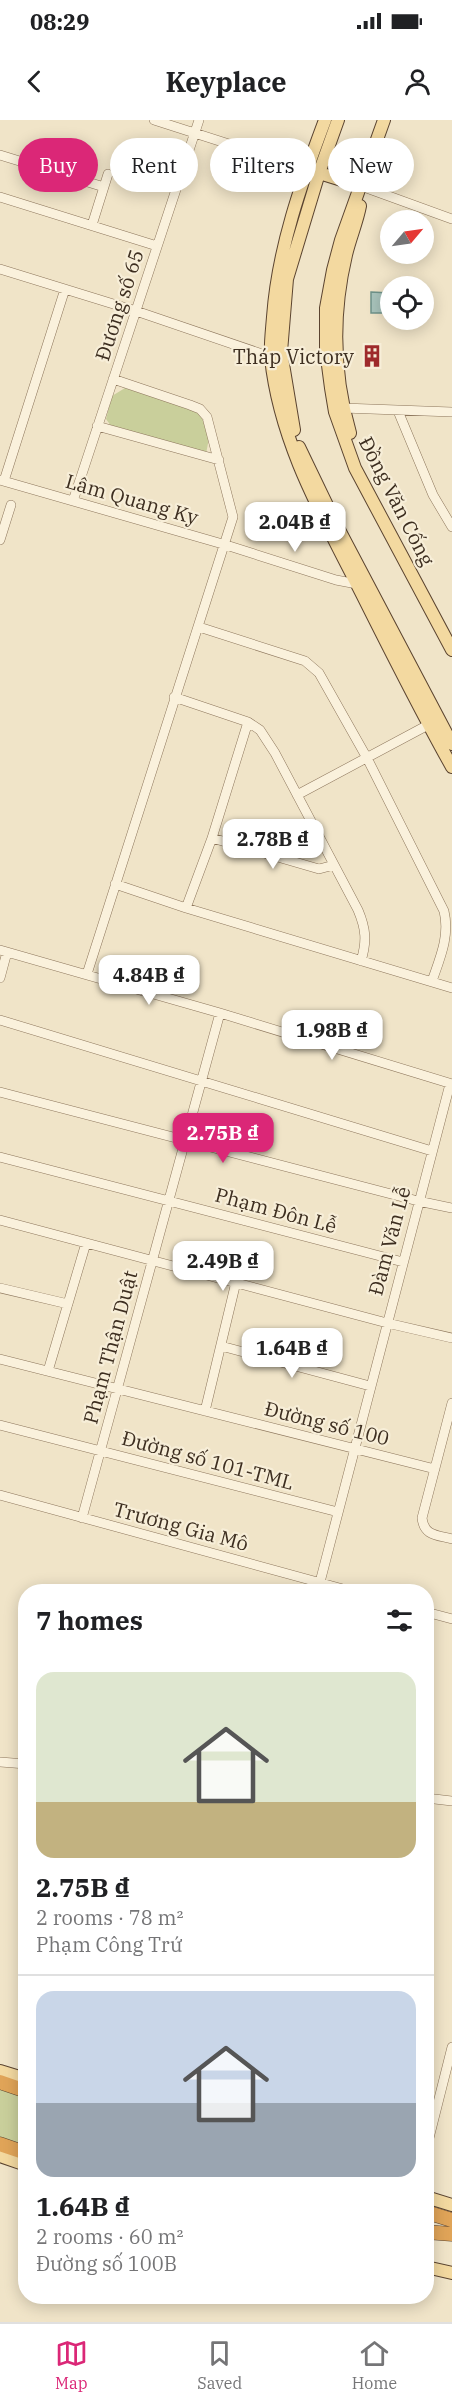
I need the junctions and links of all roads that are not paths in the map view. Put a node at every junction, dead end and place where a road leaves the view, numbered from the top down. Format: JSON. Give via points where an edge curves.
{"nodes":[{"id":1,"x":154,"y":120,"type":"edge"},
{"id":2,"x":199,"y":120,"type":"edge"},
{"id":3,"x":325,"y":120,"type":"edge"},
{"id":4,"x":338,"y":120,"type":"edge"},
{"id":5,"x":384,"y":120,"type":"edge"},
{"id":6,"x":194,"y":133,"type":"junction"},
{"id":7,"x":210,"y":138,"type":"edge"},
{"id":8,"x":378,"y":138,"type":"edge"},
{"id":9,"x":0,"y":155,"type":"edge"},
{"id":10,"x":316,"y":158,"type":"edge"},
{"id":11,"x":316,"y":165,"type":"edge"},
{"id":12,"x":108,"y":174,"type":"dead end"},
{"id":13,"x":104,"y":187,"type":"junction"},
{"id":14,"x":305,"y":192,"type":"edge"},
{"id":15,"x":308,"y":192,"type":"edge"},
{"id":16,"x":359,"y":192,"type":"edge"},
{"id":17,"x":361,"y":192,"type":"edge"},
{"id":18,"x":378,"y":192,"type":"edge"},
{"id":19,"x":0,"y":197,"type":"edge"},
{"id":20,"x":452,"y":219,"type":"edge"},
{"id":21,"x":92,"y":225,"type":"junction"},
{"id":22,"x":157,"y":246,"type":"junction"},
{"id":23,"x":0,"y":269,"type":"edge"},
{"id":24,"x":65,"y":289,"type":"junction"},
{"id":25,"x":136,"y":311,"type":"junction"},
{"id":26,"x":271,"y":357,"type":"junction"},
{"id":27,"x":113,"y":379,"type":"junction"},
{"id":28,"x":343,"y":408,"type":"junction"},
{"id":29,"x":398,"y":411,"type":"junction"},
{"id":30,"x":452,"y":412,"type":"edge"},
{"id":31,"x":98,"y":426,"type":"junction"},
{"id":32,"x":219,"y":460,"type":"junction"},
{"id":33,"x":2,"y":481,"type":"edge"},
{"id":34,"x":73,"y":501,"type":"junction"},
{"id":35,"x":11,"y":506,"type":"dead end"},
{"id":36,"x":452,"y":527,"type":"edge"},
{"id":37,"x":0,"y":540,"type":"edge"},
{"id":38,"x":226,"y":544,"type":"junction"},
{"id":39,"x":362,"y":583,"type":"junction"},
{"id":40,"x":199,"y":627,"type":"junction"},
{"id":41,"x":452,"y":637,"type":"edge"},
{"id":42,"x":452,"y":650,"type":"edge"},
{"id":43,"x":174,"y":697,"type":"junction"},
{"id":44,"x":249,"y":722,"type":"junction"},
{"id":45,"x":428,"y":725,"type":"junction"},
{"id":46,"x":452,"y":744,"type":"edge"},
{"id":47,"x":367,"y":758,"type":"junction"},
{"id":48,"x":452,"y":767,"type":"edge"},
{"id":49,"x":297,"y":795,"type":"junction"},
{"id":50,"x":212,"y":838,"type":"junction"},
{"id":51,"x":334,"y":865,"type":"junction"},
{"id":52,"x":115,"y":884,"type":"junction"},
{"id":53,"x":186,"y":908,"type":"junction"},
{"id":54,"x":4,"y":951,"type":"edge"},
{"id":55,"x":361,"y":961,"type":"junction"},
{"id":56,"x":87,"y":974,"type":"junction"},
{"id":57,"x":0,"y":978,"type":"edge"},
{"id":58,"x":432,"y":981,"type":"junction"},
{"id":59,"x":452,"y":988,"type":"edge"},
{"id":60,"x":220,"y":1012,"type":"junction"},
{"id":61,"x":0,"y":1020,"type":"edge"},
{"id":62,"x":201,"y":1081,"type":"junction"},
{"id":63,"x":451,"y":1084,"type":"edge"},
{"id":64,"x":0,"y":1092,"type":"edge"},
{"id":65,"x":185,"y":1140,"type":"junction"},
{"id":66,"x":432,"y":1150,"type":"junction"},
{"id":67,"x":0,"y":1157,"type":"edge"},
{"id":68,"x":168,"y":1201,"type":"junction"},
{"id":69,"x":418,"y":1201,"type":"junction"},
{"id":70,"x":452,"y":1208,"type":"edge"},
{"id":71,"x":0,"y":1220,"type":"edge"},
{"id":72,"x":86,"y":1243,"type":"junction"},
{"id":73,"x":153,"y":1260,"type":"junction"},
{"id":74,"x":403,"y":1262,"type":"junction"},
{"id":75,"x":236,"y":1282,"type":"junction"},
{"id":76,"x":0,"y":1288,"type":"edge"},
{"id":77,"x":68,"y":1304,"type":"junction"},
{"id":78,"x":387,"y":1323,"type":"junction"},
{"id":79,"x":452,"y":1338,"type":"edge"},
{"id":80,"x":221,"y":1346,"type":"junction"},
{"id":81,"x":0,"y":1359,"type":"edge"},
{"id":82,"x":48,"y":1371,"type":"junction"},
{"id":83,"x":370,"y":1386,"type":"junction"},
{"id":84,"x":117,"y":1389,"type":"junction"},
{"id":85,"x":452,"y":1403,"type":"edge"},
{"id":86,"x":205,"y":1411,"type":"junction"},
{"id":87,"x":0,"y":1425,"type":"edge"},
{"id":88,"x":354,"y":1449,"type":"junction"},
{"id":89,"x":101,"y":1450,"type":"junction"},
{"id":90,"x":435,"y":1469,"type":"junction"},
{"id":91,"x":0,"y":1495,"type":"edge"},
{"id":92,"x":338,"y":1512,"type":"junction"},
{"id":93,"x":82,"y":1518,"type":"junction"},
{"id":94,"x":452,"y":1539,"type":"edge"},
{"id":95,"x":320,"y":1582,"type":"junction"},
{"id":96,"x":327,"y":1584,"type":"edge"},
{"id":97,"x":434,"y":1614,"type":"edge"},
{"id":98,"x":452,"y":1619,"type":"edge"},
{"id":99,"x":0,"y":1762,"type":"edge"},
{"id":100,"x":18,"y":1763,"type":"edge"},
{"id":101,"x":434,"y":1799,"type":"edge"},
{"id":102,"x":452,"y":1801,"type":"edge"},
{"id":103,"x":452,"y":2047,"type":"edge"},
{"id":104,"x":0,"y":2071,"type":"edge"},
{"id":105,"x":18,"y":2077,"type":"edge"},
{"id":106,"x":0,"y":2082,"type":"edge"},
{"id":107,"x":18,"y":2088,"type":"edge"},
{"id":108,"x":434,"y":2118,"type":"edge"},
{"id":109,"x":0,"y":2144,"type":"edge"},
{"id":110,"x":18,"y":2150,"type":"edge"},
{"id":111,"x":0,"y":2156,"type":"edge"},
{"id":112,"x":18,"y":2162,"type":"edge"},
{"id":113,"x":434,"y":2199,"type":"edge"},
{"id":114,"x":452,"y":2205,"type":"edge"},
{"id":115,"x":434,"y":2214,"type":"edge"},
{"id":116,"x":452,"y":2220,"type":"edge"},
{"id":117,"x":434,"y":2233,"type":"edge"},
{"id":118,"x":452,"y":2234,"type":"edge"},
{"id":119,"x":434,"y":2269,"type":"edge"},
{"id":120,"x":452,"y":2273,"type":"edge"}],
"edges":[{"from":1,"to":6,"type":"street"},
{"from":2,"to":6,"type":"street","name":"Đương số 65"},
{"from":3,"to":10,"type":"main road"},
{"from":4,"to":11,"type":"main road"},
{"from":5,"to":8,"type":"main road","name":"Đồng Văn Cống"},
{"from":6,"to":7,"type":"street"},
{"from":6,"to":22,"type":"street","name":"Đương số 65"},
{"from":9,"to":13,"type":"street"},
{"from":12,"to":13,"type":"street"},
{"from":13,"to":21,"type":"street"},
{"from":14,"to":26,"type":"main road","via":[[281,253]]},
{"from":15,"to":39,"type":"main road","via":[[287,279],[281,352],[298,445]]},
{"from":16,"to":42,"type":"main road","name":"Đồng Văn Cống","via":[[341,240],[326,308],[326,350],[334,412],[355,468]]},
{"from":17,"to":28,"type":"main road","name":"Đồng Văn Cống","via":[[336,316],[336,364]]},
{"from":18,"to":20,"type":"street"},
{"from":19,"to":21,"type":"street"},
{"from":21,"to":22,"type":"street"},
{"from":22,"to":25,"type":"street","name":"Đương số 65"},
{"from":23,"to":24,"type":"street"},
{"from":24,"to":25,"type":"street"},
{"from":24,"to":33,"type":"street"},
{"from":25,"to":26,"type":"street"},
{"from":25,"to":27,"type":"street","name":"Đương số 65"},
{"from":26,"to":39,"type":"main road","via":[[286,432],[302,474]]},
{"from":27,"to":31,"type":"street","name":"Đương số 65"},
{"from":27,"to":32,"type":"street","via":[[200,409],[207,417]]},
{"from":28,"to":29,"type":"street"},
{"from":28,"to":41,"type":"main road","name":"Đồng Văn Cống","via":[[369,480]]},
{"from":29,"to":30,"type":"street"},
{"from":29,"to":36,"type":"street","via":[[433,495]]},
{"from":31,"to":32,"type":"street"},
{"from":31,"to":34,"type":"street","name":"Đương số 65"},
{"from":32,"to":38,"type":"street","via":[[233,517]]},
{"from":33,"to":34,"type":"street","name":"Lâm Quang Ky"},
{"from":34,"to":38,"type":"street","name":"Lâm Quang Ky"},
{"from":35,"to":37,"type":"street"},
{"from":38,"to":39,"type":"street","name":"Lâm Quang Ky","via":[[295,567]]},
{"from":38,"to":40,"type":"street"},
{"from":39,"to":45,"type":"main road"},
{"from":39,"to":46,"type":"main road"},
{"from":40,"to":43,"type":"street"},
{"from":40,"to":47,"type":"street","via":[[305,661],[319,673]]},
{"from":43,"to":44,"type":"street"},
{"from":43,"to":52,"type":"street"},
{"from":44,"to":49,"type":"street","via":[[270,745]]},
{"from":44,"to":50,"type":"street"},
{"from":45,"to":47,"type":"street"},
{"from":45,"to":48,"type":"main road"},
{"from":47,"to":49,"type":"street"},
{"from":47,"to":58,"type":"street","via":[[444,911],[446,939]]},
{"from":49,"to":51,"type":"street"},
{"from":50,"to":51,"type":"street","via":[[319,869]]},
{"from":50,"to":53,"type":"street"},
{"from":51,"to":55,"type":"street","via":[[366,929]]},
{"from":52,"to":53,"type":"street"},
{"from":52,"to":56,"type":"street"},
{"from":53,"to":55,"type":"street"},
{"from":54,"to":56,"type":"street"},
{"from":54,"to":57,"type":"street"},
{"from":55,"to":58,"type":"street"},
{"from":56,"to":60,"type":"street"},
{"from":58,"to":59,"type":"street"},
{"from":60,"to":62,"type":"street","name":"Phạm Thận Duật"},
{"from":60,"to":63,"type":"street"},
{"from":61,"to":62,"type":"street"},
{"from":62,"to":65,"type":"street","name":"Phạm Thận Duật"},
{"from":62,"to":66,"type":"street"},
{"from":63,"to":66,"type":"street","name":"Đàm Văn Lễ"},
{"from":64,"to":65,"type":"street"},
{"from":65,"to":68,"type":"street","name":"Phạm Thận Duật"},
{"from":65,"to":69,"type":"street"},
{"from":66,"to":69,"type":"street","name":"Đàm Văn Lễ"},
{"from":67,"to":68,"type":"street","name":"Phạm Đôn Lễ"},
{"from":68,"to":73,"type":"street","name":"Phạm Thận Duật"},
{"from":68,"to":74,"type":"street","name":"Phạm Đôn Lễ"},
{"from":69,"to":70,"type":"street"},
{"from":69,"to":74,"type":"street","name":"Đàm Văn Lễ"},
{"from":71,"to":72,"type":"street"},
{"from":72,"to":73,"type":"street"},
{"from":72,"to":77,"type":"street"},
{"from":73,"to":75,"type":"street"},
{"from":73,"to":84,"type":"street","name":"Phạm Thận Duật"},
{"from":74,"to":78,"type":"street","name":"Đàm Văn Lễ"},
{"from":75,"to":78,"type":"street"},
{"from":75,"to":80,"type":"street"},
{"from":76,"to":77,"type":"street"},
{"from":77,"to":82,"type":"street"},
{"from":78,"to":79,"type":"street"},
{"from":78,"to":83,"type":"street","name":"Đàm Văn Lễ"},
{"from":80,"to":83,"type":"street"},
{"from":80,"to":86,"type":"street"},
{"from":81,"to":82,"type":"street","name":"Đường số 100"},
{"from":82,"to":84,"type":"street","name":"Đường số 100"},
{"from":83,"to":88,"type":"street","name":"Đàm Văn Lễ"},
{"from":84,"to":86,"type":"street","name":"Đường số 100"},
{"from":84,"to":89,"type":"street","name":"Phạm Thận Duật"},
{"from":85,"to":90,"type":"street"},
{"from":86,"to":88,"type":"street","name":"Đường số 100"},
{"from":87,"to":89,"type":"street","name":"Đường số 101-TML"},
{"from":88,"to":90,"type":"street","name":"Đường số 100"},
{"from":88,"to":92,"type":"street","name":"Đàm Văn Lễ"},
{"from":89,"to":92,"type":"street","name":"Đường số 101-TML"},
{"from":89,"to":93,"type":"street","name":"Phạm Thận Duật"},
{"from":90,"to":94,"type":"street","via":[[423,1527],[427,1532]]},
{"from":91,"to":93,"type":"street","name":"Trương Gia Mô"},
{"from":92,"to":95,"type":"street","name":"Đàm Văn Lễ"},
{"from":93,"to":95,"type":"street","name":"Trương Gia Mô"},
{"from":95,"to":96,"type":"street","name":"Trương Gia Mô"},
{"from":97,"to":98,"type":"street"},
{"from":99,"to":100,"type":"street"},
{"from":101,"to":102,"type":"street"},
{"from":103,"to":108,"type":"street"},
{"from":104,"to":105,"type":"main road"},
{"from":106,"to":107,"type":"highway"},
{"from":109,"to":110,"type":"highway"},
{"from":111,"to":112,"type":"main road"},
{"from":113,"to":114,"type":"main road"},
{"from":115,"to":116,"type":"highway"},
{"from":117,"to":118,"type":"highway"},
{"from":119,"to":120,"type":"main road"}]}
